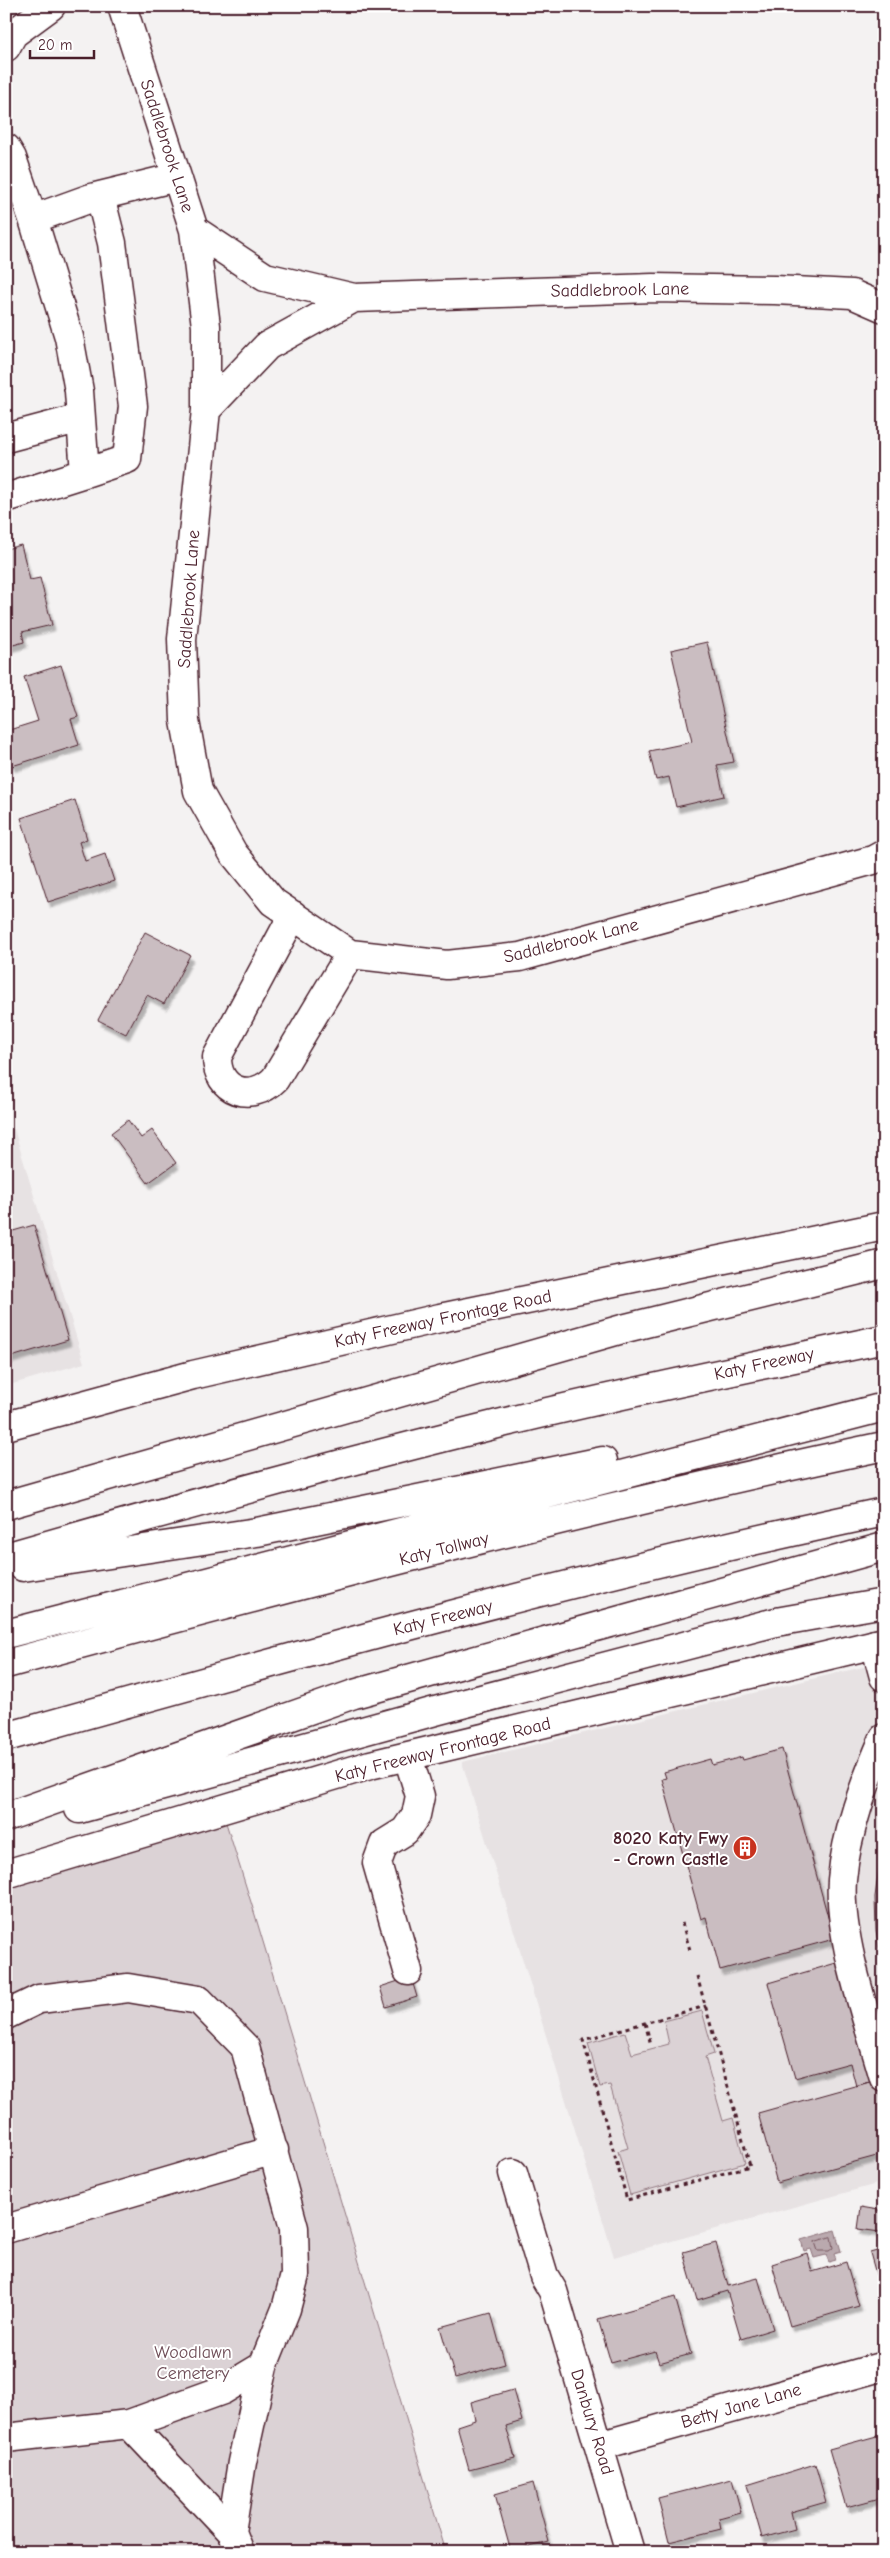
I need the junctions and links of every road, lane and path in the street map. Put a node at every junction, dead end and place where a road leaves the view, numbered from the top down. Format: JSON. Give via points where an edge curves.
{"nodes":[{"id":1,"x":51,"y":6,"type":"edge"},
{"id":2,"x":122,"y":6,"type":"edge"},
{"id":3,"x":6,"y":47,"type":"edge"},
{"id":4,"x":6,"y":148,"type":"edge"},
{"id":5,"x":177,"y":177,"type":"junction"},
{"id":6,"x":100,"y":196,"type":"junction"},
{"id":7,"x":32,"y":219,"type":"junction"},
{"id":8,"x":194,"y":230,"type":"junction"},
{"id":9,"x":354,"y":298,"type":"junction"},
{"id":10,"x":884,"y":308,"type":"edge"},
{"id":11,"x":206,"y":410,"type":"junction"},
{"id":12,"x":81,"y":418,"type":"junction"},
{"id":13,"x":6,"y":438,"type":"edge"},
{"id":14,"x":85,"y":473,"type":"junction"},
{"id":15,"x":6,"y":498,"type":"edge"},
{"id":16,"x":884,"y":854,"type":"edge"},
{"id":17,"x":293,"y":915,"type":"junction"},
{"id":18,"x":350,"y":954,"type":"junction"},
{"id":19,"x":884,"y":1226,"type":"edge"},
{"id":20,"x":884,"y":1264,"type":"edge"},
{"id":21,"x":884,"y":1339,"type":"edge"},
{"id":22,"x":884,"y":1406,"type":"edge"},
{"id":23,"x":6,"y":1426,"type":"edge"},
{"id":24,"x":884,"y":1446,"type":"edge"},
{"id":25,"x":6,"y":1505,"type":"edge"},
{"id":26,"x":884,"y":1512,"type":"edge"},
{"id":27,"x":884,"y":1547,"type":"edge"},
{"id":28,"x":6,"y":1557,"type":"edge"},
{"id":29,"x":6,"y":1570,"type":"edge"},
{"id":30,"x":884,"y":1603,"type":"edge"},
{"id":31,"x":6,"y":1634,"type":"edge"},
{"id":32,"x":880,"y":1643,"type":"edge"},
{"id":33,"x":6,"y":1664,"type":"edge"},
{"id":34,"x":884,"y":1677,"type":"edge"},
{"id":35,"x":6,"y":1737,"type":"edge"},
{"id":36,"x":884,"y":1738,"type":"edge"},
{"id":37,"x":408,"y":1757,"type":"junction"},
{"id":38,"x":6,"y":1817,"type":"edge"},
{"id":39,"x":6,"y":1828,"type":"edge"},
{"id":40,"x":6,"y":1874,"type":"edge"},
{"id":41,"x":682,"y":1923,"type":"dead end"},
{"id":42,"x":690,"y":1950,"type":"dead end"},
{"id":43,"x":408,"y":1971,"type":"dead end"},
{"id":44,"x":697,"y":1976,"type":"dead end"},
{"id":45,"x":706,"y":2006,"type":"junction"},
{"id":46,"x":6,"y":2015,"type":"edge"},
{"id":47,"x":645,"y":2023,"type":"junction"},
{"id":48,"x":651,"y":2045,"type":"dead end"},
{"id":49,"x":884,"y":2078,"type":"edge"},
{"id":50,"x":274,"y":2150,"type":"junction"},
{"id":51,"x":513,"y":2173,"type":"dead end"},
{"id":52,"x":6,"y":2229,"type":"edge"},
{"id":53,"x":263,"y":2366,"type":"junction"},
{"id":54,"x":884,"y":2366,"type":"edge"},
{"id":55,"x":129,"y":2424,"type":"junction"},
{"id":56,"x":6,"y":2438,"type":"edge"},
{"id":57,"x":599,"y":2446,"type":"junction"},
{"id":58,"x":235,"y":2542,"type":"edge"},
{"id":59,"x":630,"y":2552,"type":"edge"}],
"edges":[{"from":1,"to":3,"type":"main road","via":[[12,34]]},
{"from":2,"to":5,"type":"main road","name":"Saddlebrook Lane"},
{"from":4,"to":7,"type":"main road"},
{"from":5,"to":6,"type":"main road"},
{"from":5,"to":8,"type":"main road","name":"Saddlebrook Lane"},
{"from":6,"to":7,"type":"main road"},
{"from":6,"to":14,"type":"main road","via":[[112,243],[133,406],[127,459]]},
{"from":7,"to":12,"type":"main road","via":[[69,337]]},
{"from":8,"to":9,"type":"main road","name":"Saddlebrook Lane","via":[[265,277]]},
{"from":8,"to":11,"type":"main road","name":"Saddlebrook Lane","via":[[206,326]]},
{"from":9,"to":10,"type":"main road","name":"Saddlebrook Lane","via":[[653,288],[765,289],[852,294]]},
{"from":9,"to":11,"type":"main road","name":"Saddlebrook Lane","via":[[267,346]]},
{"from":11,"to":17,"type":"main road","name":"Saddlebrook Lane","via":[[182,639],[185,722],[198,792],[233,853],[273,902]]},
{"from":12,"to":13,"type":"main road"},
{"from":12,"to":14,"type":"main road"},
{"from":14,"to":15,"type":"main road"},
{"from":16,"to":18,"type":"main road","name":"Saddlebrook Lane","via":[[873,860],[520,957],[448,965]]},
{"from":17,"to":18,"type":"main road","name":"Saddlebrook Lane"},
{"from":17,"to":18,"type":"main road","via":[[217,1057],[219,1074],[232,1088],[250,1092],[266,1087],[275,1079]]},
{"from":19,"to":23,"type":"main road","name":"Katy Freeway Frontage Road","via":[[440,1318],[193,1375]]},
{"from":20,"to":25,"type":"main road","via":[[626,1328]]},
{"from":21,"to":28,"type":"main road","name":"Katy Freeway","via":[[508,1421],[323,1468]]},
{"from":22,"to":29,"type":"main road","via":[[257,1532]]},
{"from":22,"to":31,"type":"main road"},
{"from":24,"to":33,"type":"main road","name":"Katy Tollway","via":[[410,1557]]},
{"from":26,"to":35,"type":"main road","name":"Katy Freeway","via":[[344,1643]]},
{"from":27,"to":38,"type":"main road","via":[[354,1694]]},
{"from":30,"to":39,"type":"main road","via":[[776,1622]]},
{"from":32,"to":34,"type":"main road"},
{"from":32,"to":37,"type":"main road","name":"Katy Freeway Frontage Road"},
{"from":36,"to":49,"type":"main road","via":[[848,1844],[842,1881],[844,1918],[859,1989]]},
{"from":37,"to":40,"type":"main road","name":"Katy Freeway Frontage Road","via":[[370,1765]]},
{"from":37,"to":43,"type":"main road","via":[[420,1796],[416,1815],[405,1831],[384,1844],[377,1863]]},
{"from":41,"to":42,"type":"path"},
{"from":44,"to":45,"type":"path"},
{"from":45,"to":47,"type":"path"},
{"from":45,"to":47,"type":"path","via":[[750,2166],[627,2200],[583,2040]]},
{"from":46,"to":50,"type":"main road","via":[[39,1999],[128,1988],[199,2000],[245,2047]]},
{"from":47,"to":48,"type":"path"},
{"from":50,"to":52,"type":"main road"},
{"from":50,"to":53,"type":"main road","via":[[294,2228],[295,2275],[286,2309]]},
{"from":51,"to":57,"type":"main road","name":"Danbury Road"},
{"from":53,"to":55,"type":"main road","via":[[223,2390]]},
{"from":53,"to":58,"type":"main road","via":[[242,2462]]},
{"from":54,"to":57,"type":"main road","name":"Betty Jane Lane"},
{"from":55,"to":56,"type":"main road"},
{"from":55,"to":58,"type":"main road"},
{"from":57,"to":59,"type":"main road","name":"Danbury Road"}]}
